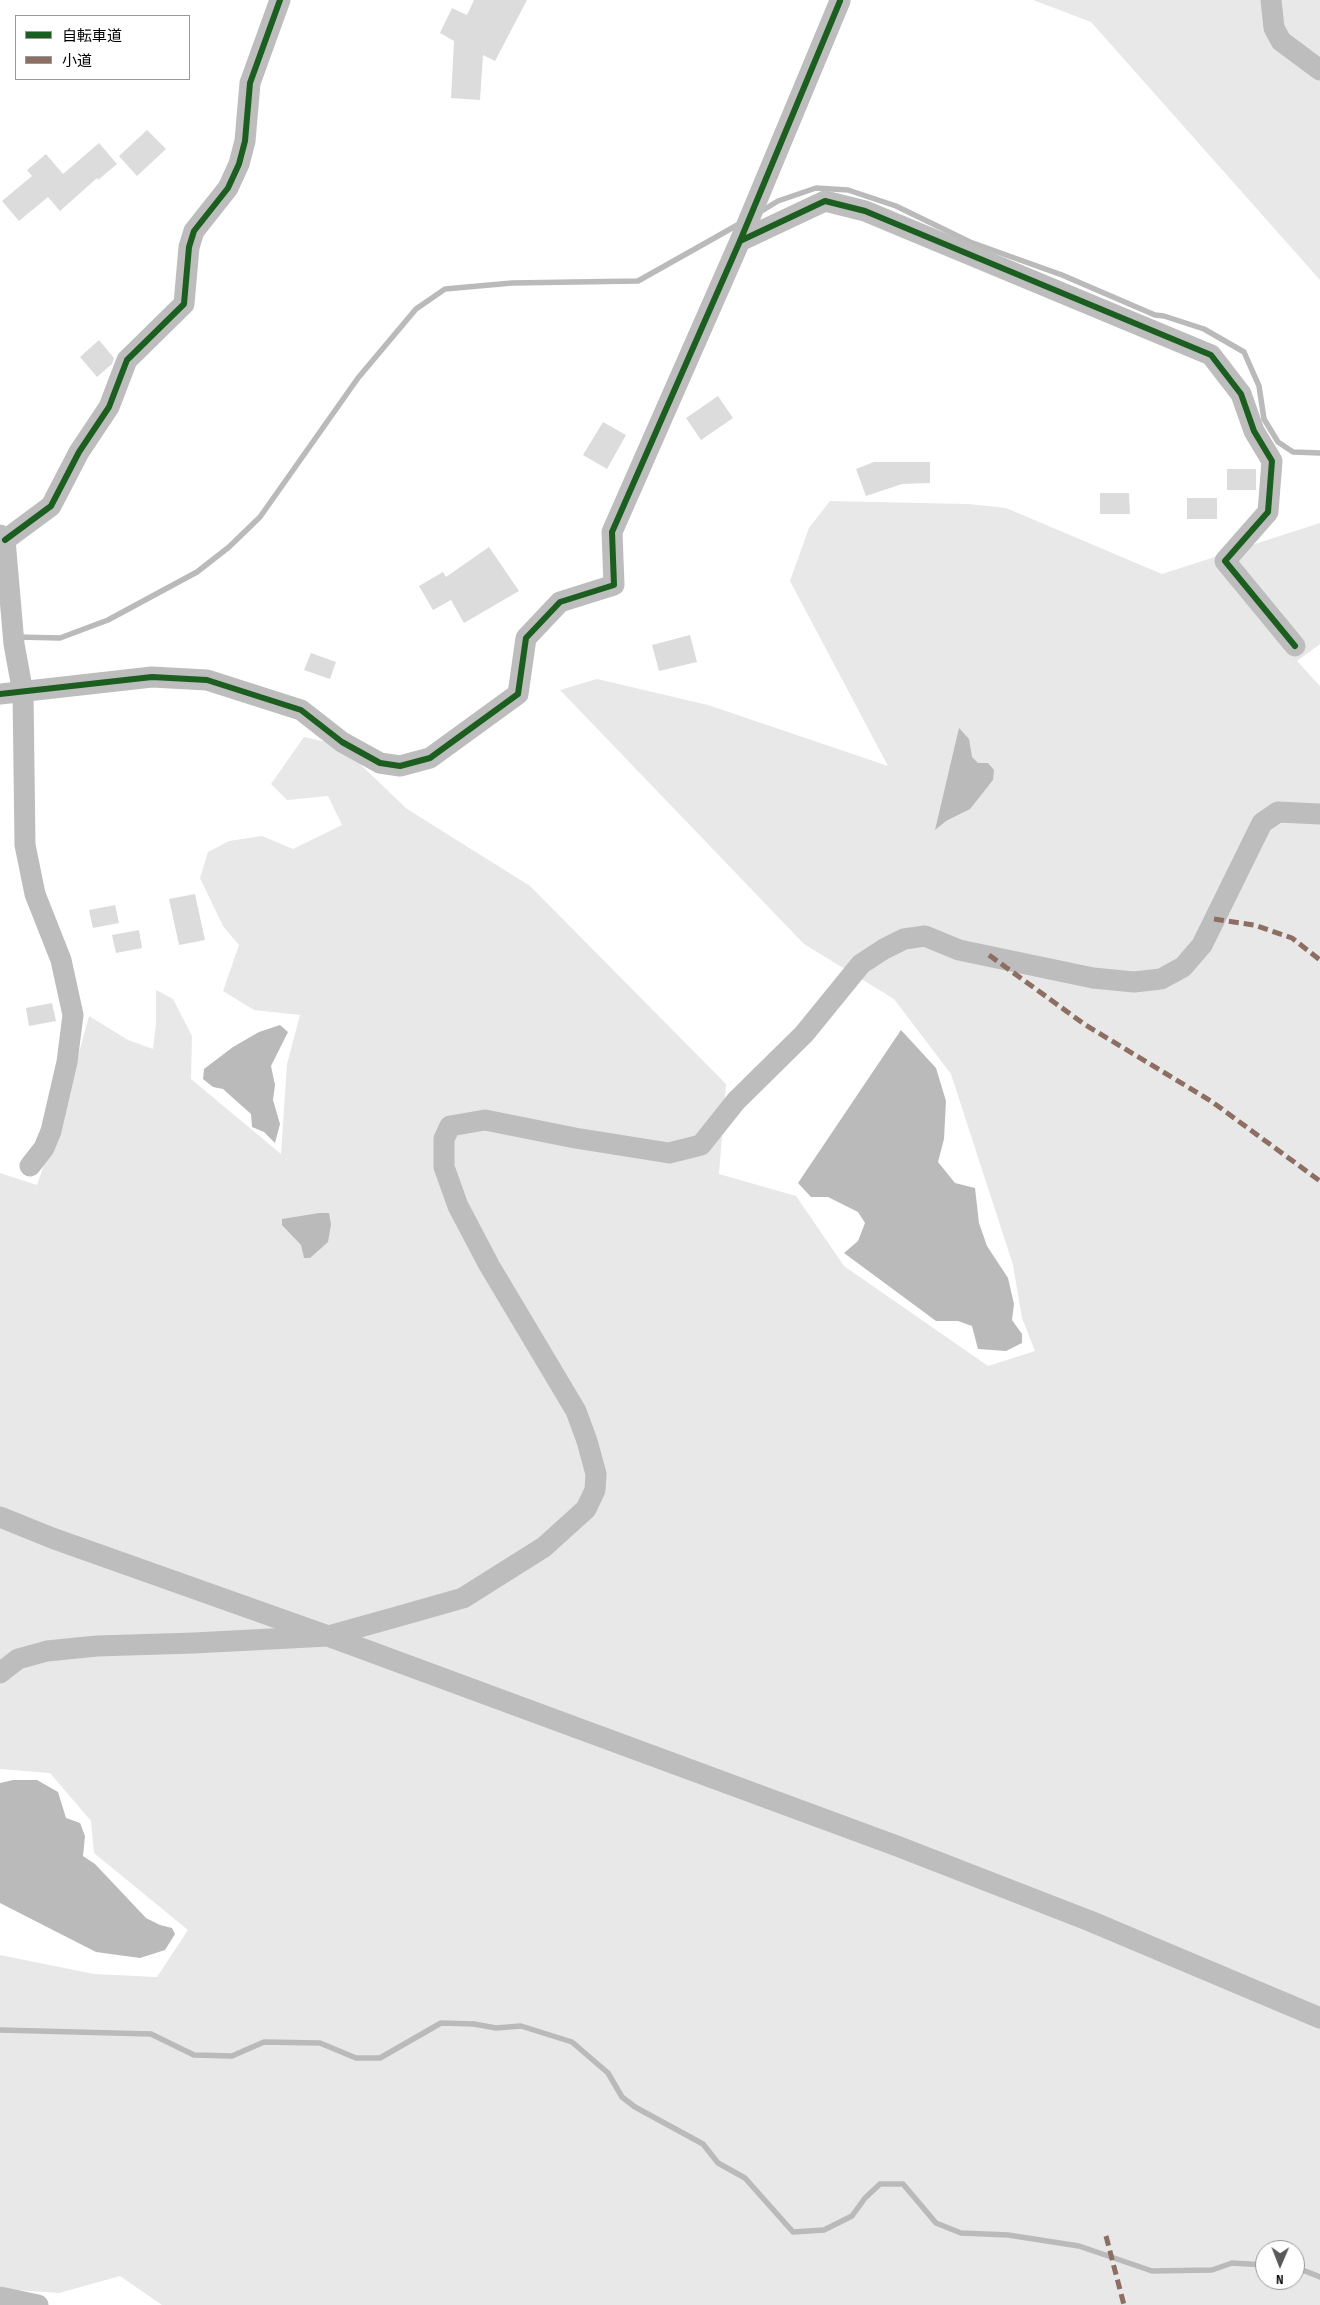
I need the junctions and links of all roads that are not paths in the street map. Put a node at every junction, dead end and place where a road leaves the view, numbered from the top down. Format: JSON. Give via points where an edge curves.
{"nodes":[{"id":1,"x":280,"y":0,"type":"edge"},
{"id":2,"x":1271,"y":0,"type":"edge"},
{"id":3,"x":840,"y":1,"type":"dead end"},
{"id":4,"x":1320,"y":70,"type":"edge"},
{"id":5,"x":740,"y":242,"type":"junction"},
{"id":6,"x":2,"y":538,"type":"edge"},
{"id":7,"x":1295,"y":646,"type":"dead end"},
{"id":8,"x":23,"y":693,"type":"junction"},
{"id":9,"x":0,"y":694,"type":"edge"},
{"id":10,"x":1320,"y":814,"type":"edge"},
{"id":11,"x":30,"y":1166,"type":"dead end"},
{"id":12,"x":0,"y":1517,"type":"edge"},
{"id":13,"x":328,"y":1636,"type":"junction"},
{"id":14,"x":0,"y":1673,"type":"edge"},
{"id":15,"x":1320,"y":2018,"type":"edge"},
{"id":16,"x":0,"y":2297,"type":"edge"},
{"id":17,"x":38,"y":2305,"type":"edge"}],
"edges":[{"from":1,"to":6,"type":"street","via":[[250,83],[245,141],[239,164],[228,188],[194,231],[189,247],[184,304],[126,360],[109,407],[79,452],[51,506]]},
{"from":2,"to":4,"type":"street","via":[[1274,28],[1281,41]]},
{"from":3,"to":5,"type":"street"},
{"from":5,"to":7,"type":"street","via":[[825,201],[865,211],[1211,355],[1241,394],[1254,431],[1272,461],[1268,512],[1225,561]]},
{"from":5,"to":8,"type":"street","via":[[612,532],[614,585],[560,602],[526,638],[518,694],[430,758],[400,766],[380,763],[342,742],[301,710],[206,680],[152,677]]},
{"from":6,"to":8,"type":"street"},
{"from":8,"to":9,"type":"street"},
{"from":8,"to":11,"type":"street","via":[[25,844],[35,894],[61,960],[73,1015],[67,1062],[51,1131],[44,1148]]},
{"from":10,"to":13,"type":"street","via":[[1278,812],[1262,823],[1202,945],[1183,967],[1162,979],[1134,982],[1093,978],[959,950],[925,936],[904,939],[884,949],[861,964],[804,1034],[736,1101],[700,1145],[669,1153],[485,1120],[450,1126],[444,1139],[444,1167],[458,1206],[576,1411],[596,1474],[595,1490],[586,1509],[544,1547],[463,1598]]},
{"from":12,"to":13,"type":"street"},
{"from":13,"to":14,"type":"street","via":[[55,1650],[18,1659]]},
{"from":13,"to":15,"type":"street","via":[[896,1846],[1072,1914]]},
{"from":16,"to":17,"type":"street"}]}
